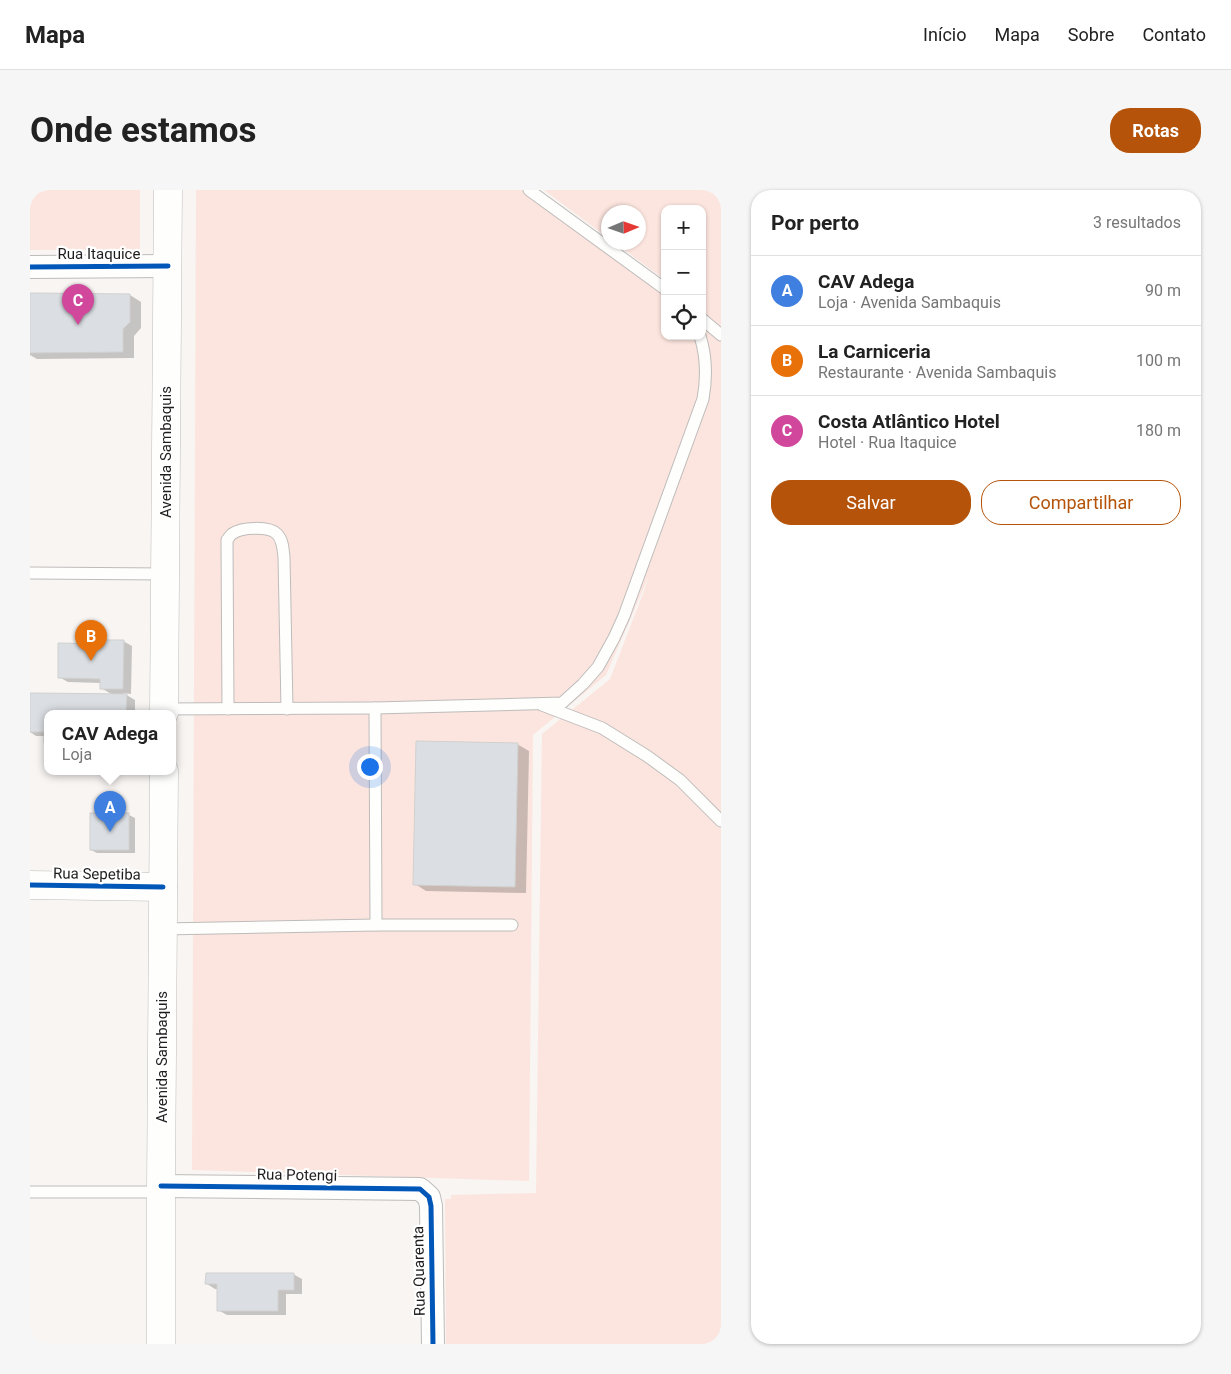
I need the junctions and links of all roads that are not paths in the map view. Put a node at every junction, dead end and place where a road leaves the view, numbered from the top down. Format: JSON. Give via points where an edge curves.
{"nodes":[{"id":1,"x":168,"y":190,"type":"edge"},
{"id":2,"x":529,"y":190,"type":"edge"},
{"id":3,"x":168,"y":266,"type":"junction"},
{"id":4,"x":30,"y":267,"type":"edge"},
{"id":5,"x":661,"y":286,"type":"edge"},
{"id":6,"x":706,"y":322,"type":"edge"},
{"id":7,"x":721,"y":335,"type":"edge"},
{"id":8,"x":701,"y":340,"type":"edge"},
{"id":9,"x":30,"y":574,"type":"edge"},
{"id":10,"x":166,"y":574,"type":"junction"},
{"id":11,"x":538,"y":704,"type":"junction"},
{"id":12,"x":375,"y":708,"type":"junction"},
{"id":13,"x":228,"y":709,"type":"junction"},
{"id":14,"x":288,"y":709,"type":"junction"},
{"id":15,"x":164,"y":710,"type":"edge"},
{"id":16,"x":176,"y":711,"type":"edge"},
{"id":17,"x":164,"y":775,"type":"edge"},
{"id":18,"x":721,"y":821,"type":"edge"},
{"id":19,"x":30,"y":885,"type":"edge"},
{"id":20,"x":163,"y":887,"type":"junction"},
{"id":21,"x":376,"y":925,"type":"junction"},
{"id":22,"x":512,"y":925,"type":"dead end"},
{"id":23,"x":163,"y":930,"type":"junction"},
{"id":24,"x":161,"y":1189,"type":"junction"},
{"id":25,"x":30,"y":1192,"type":"edge"},
{"id":26,"x":429,"y":1198,"type":"joint"},
{"id":27,"x":161,"y":1344,"type":"edge"},
{"id":28,"x":433,"y":1344,"type":"edge"}],
"edges":[{"from":1,"to":3,"type":"main road","name":"Avenida Sambaquis"},
{"from":2,"to":5,"type":"lane"},
{"from":3,"to":4,"type":"street","name":"Rua Itaquice"},
{"from":3,"to":10,"type":"main road","name":"Avenida Sambaquis"},
{"from":6,"to":7,"type":"lane"},
{"from":8,"to":11,"type":"lane","via":[[706,369],[703,399],[624,616],[606,654],[583,684],[562,703]]},
{"from":9,"to":10,"type":"lane"},
{"from":10,"to":15,"type":"main road","name":"Avenida Sambaquis"},
{"from":11,"to":12,"type":"lane"},
{"from":11,"to":18,"type":"lane","via":[[602,728],[647,756],[680,780]]},
{"from":12,"to":14,"type":"lane"},
{"from":12,"to":21,"type":"lane"},
{"from":13,"to":14,"type":"lane"},
{"from":13,"to":14,"type":"lane","via":[[227,540],[243,529],[265,528],[277,534],[284,557]]},
{"from":13,"to":16,"type":"lane"},
{"from":17,"to":20,"type":"main road","name":"Avenida Sambaquis"},
{"from":19,"to":20,"type":"main road","name":"Rua Sepetiba"},
{"from":20,"to":23,"type":"main road","name":"Avenida Sambaquis"},
{"from":21,"to":22,"type":"lane"},
{"from":21,"to":23,"type":"lane"},
{"from":23,"to":24,"type":"main road","name":"Avenida Sambaquis"},
{"from":24,"to":25,"type":"lane","name":"Rua Potengi"},
{"from":24,"to":26,"type":"street","name":"Rua Potengi","via":[[420,1189]]},
{"from":24,"to":27,"type":"main road","name":"Avenida Sambaquis"},
{"from":26,"to":28,"type":"street","name":"Rua Quarenta"}]}
